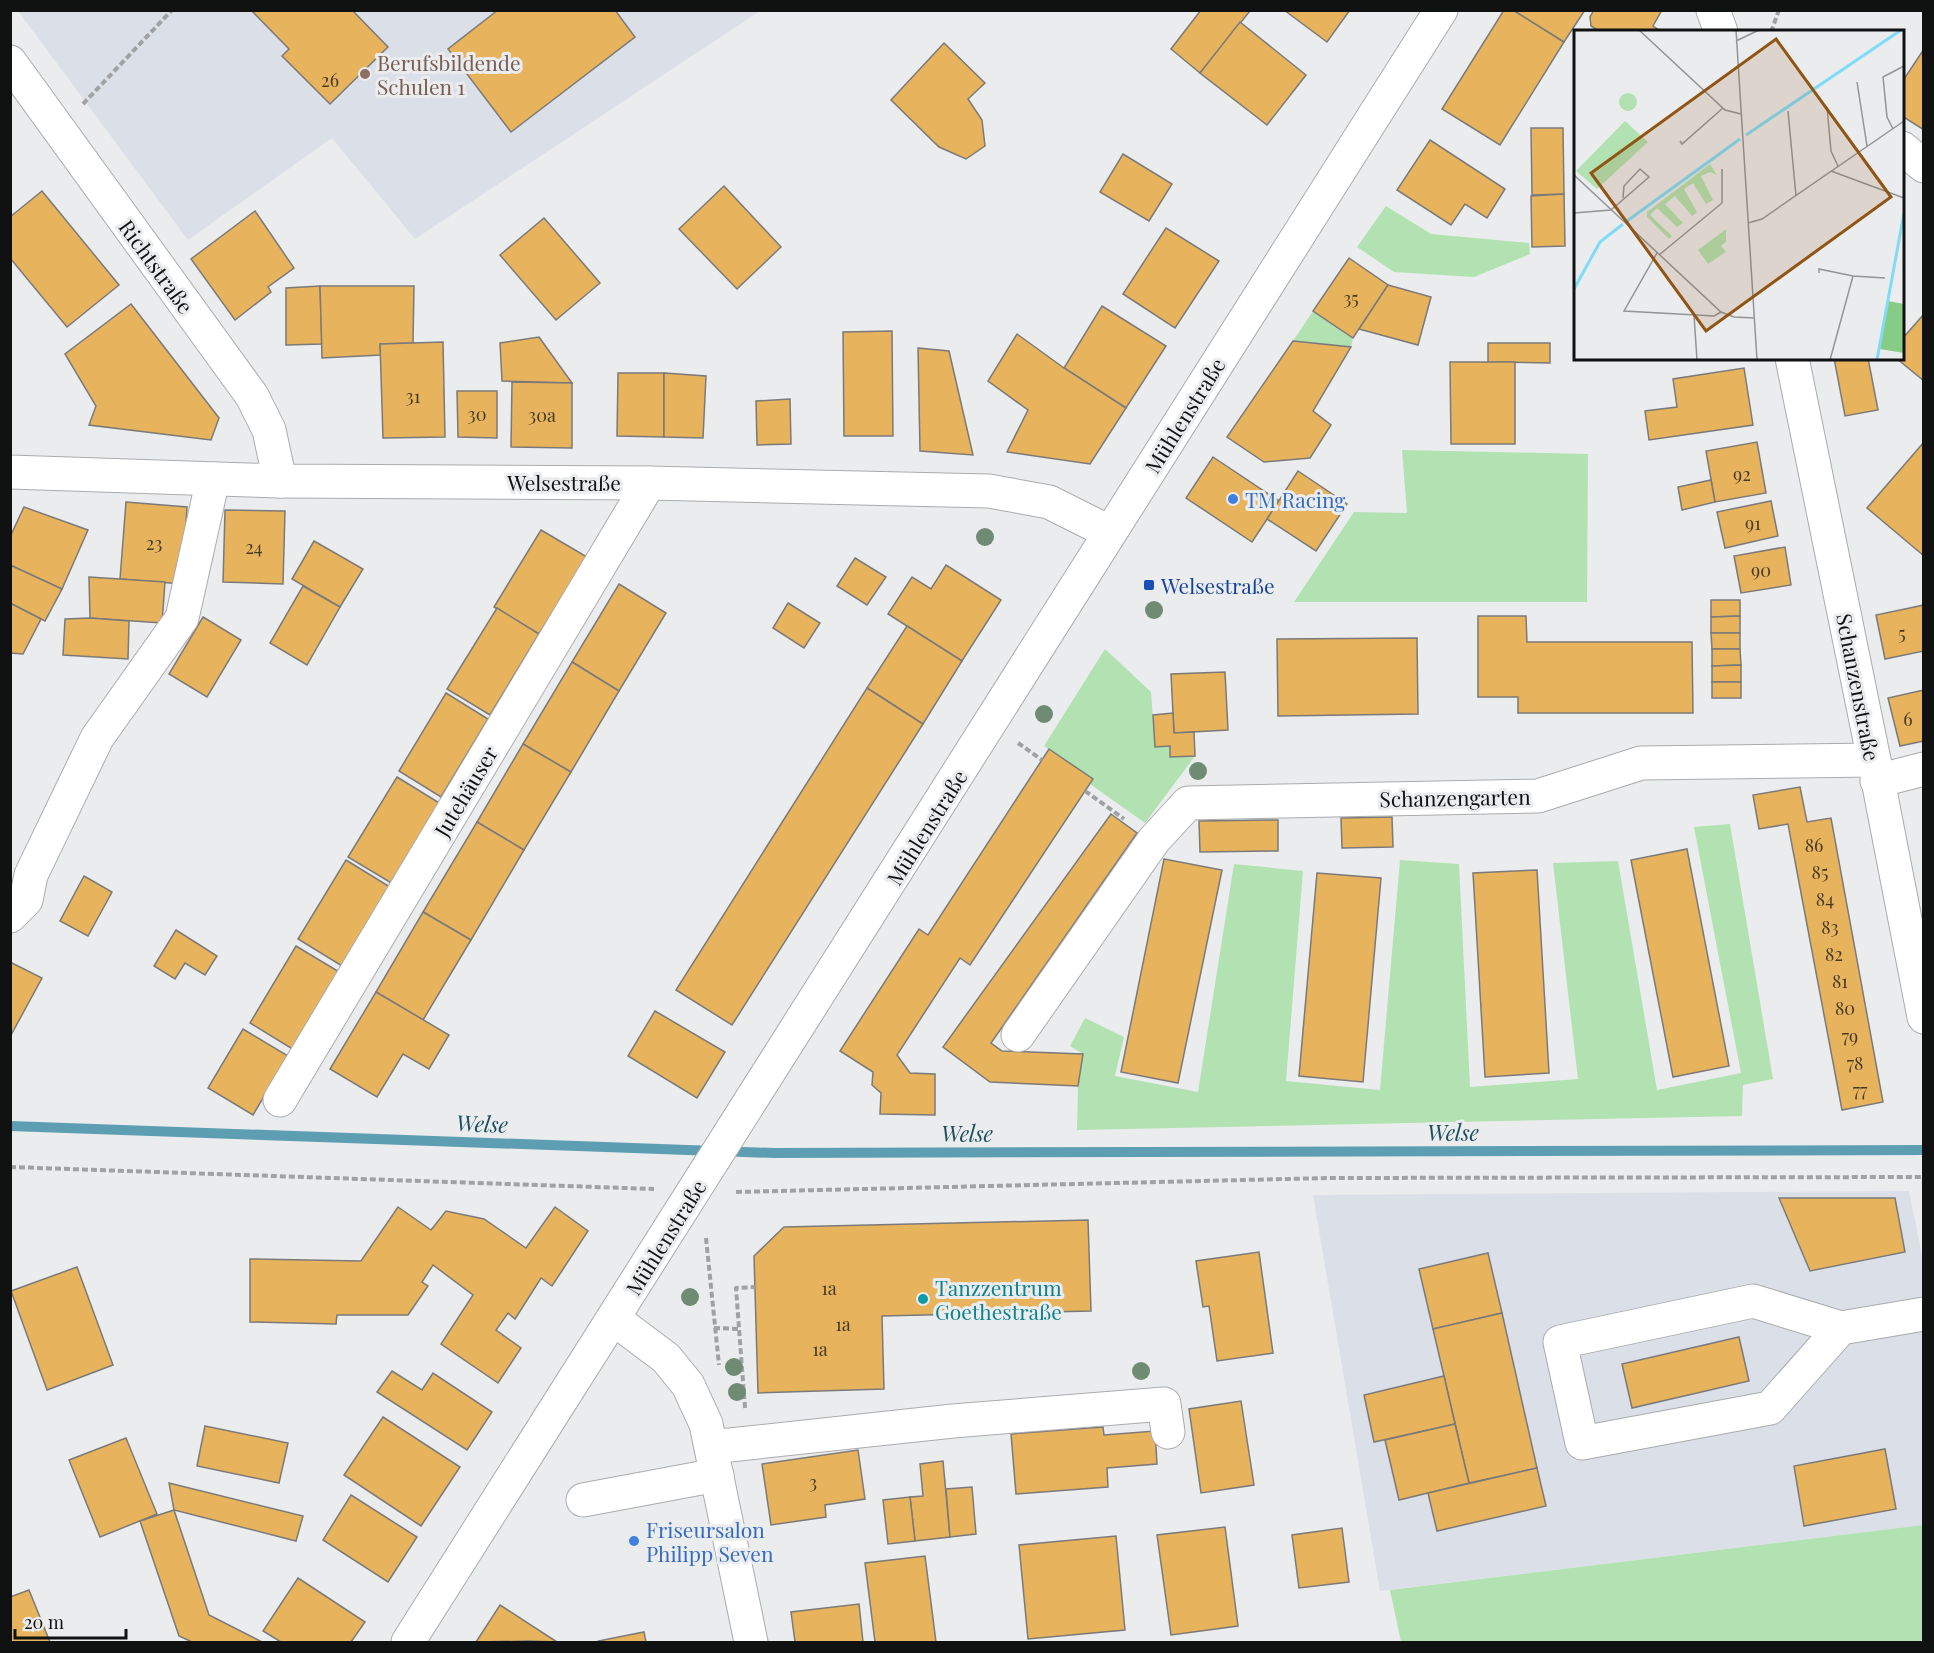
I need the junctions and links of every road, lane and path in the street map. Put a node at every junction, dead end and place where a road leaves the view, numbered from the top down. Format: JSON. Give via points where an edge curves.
{"nodes":[{"id":1,"x":172,"y":10,"type":"edge"},
{"id":2,"x":1442,"y":10,"type":"edge"},
{"id":3,"x":1713,"y":10,"type":"edge"},
{"id":4,"x":1779,"y":10,"type":"edge"},
{"id":5,"x":1720,"y":30,"type":"edge"},
{"id":6,"x":1772,"y":30,"type":"edge"},
{"id":7,"x":10,"y":62,"type":"edge"},
{"id":8,"x":59,"y":129,"type":"junction"},
{"id":9,"x":1904,"y":150,"type":"edge"},
{"id":10,"x":1923,"y":166,"type":"edge"},
{"id":11,"x":1792,"y":360,"type":"edge"},
{"id":12,"x":10,"y":472,"type":"edge"},
{"id":13,"x":213,"y":479,"type":"junction"},
{"id":14,"x":280,"y":481,"type":"junction"},
{"id":15,"x":649,"y":483,"type":"junction"},
{"id":16,"x":1109,"y":532,"type":"junction"},
{"id":17,"x":1923,"y":769,"type":"edge"},
{"id":18,"x":1875,"y":770,"type":"junction"},
{"id":19,"x":1085,"y":790,"type":"dead end"},
{"id":20,"x":1154,"y":840,"type":"junction"},
{"id":21,"x":10,"y":916,"type":"edge"},
{"id":22,"x":1923,"y":1017,"type":"edge"},
{"id":23,"x":1018,"y":1035,"type":"dead end"},
{"id":24,"x":280,"y":1100,"type":"dead end"},
{"id":25,"x":10,"y":1167,"type":"edge"},
{"id":26,"x":1923,"y":1177,"type":"edge"},
{"id":27,"x":693,"y":1190,"type":"junction"},
{"id":28,"x":706,"y":1237,"type":"dead end"},
{"id":29,"x":755,"y":1287,"type":"dead end"},
{"id":30,"x":1923,"y":1314,"type":"edge"},
{"id":31,"x":614,"y":1319,"type":"junction"},
{"id":32,"x":1842,"y":1328,"type":"junction"},
{"id":33,"x":740,"y":1329,"type":"junction"},
{"id":34,"x":745,"y":1409,"type":"dead end"},
{"id":35,"x":1168,"y":1432,"type":"dead end"},
{"id":36,"x":714,"y":1461,"type":"junction"},
{"id":37,"x":583,"y":1500,"type":"dead end"},
{"id":38,"x":408,"y":1642,"type":"edge"},
{"id":39,"x":751,"y":1642,"type":"edge"}],
"edges":[{"from":1,"to":8,"type":"path"},
{"from":2,"to":16,"type":"street","name":"Mühlenstraße"},
{"from":3,"to":5,"type":"street"},
{"from":4,"to":6,"type":"path"},
{"from":7,"to":8,"type":"street","name":"Richtstraße"},
{"from":8,"to":14,"type":"street","name":"Richtstraße","via":[[252,396],[269,430]]},
{"from":9,"to":10,"type":"street"},
{"from":11,"to":18,"type":"street","name":"Schanzenstraße"},
{"from":12,"to":13,"type":"street","name":"Welsestraße"},
{"from":13,"to":14,"type":"street","name":"Welsestraße"},
{"from":13,"to":21,"type":"street","via":[[182,618],[97,738],[31,875],[26,900]]},
{"from":14,"to":15,"type":"street","name":"Welsestraße"},
{"from":15,"to":16,"type":"street","name":"Welsestraße","via":[[989,491],[1049,502]]},
{"from":15,"to":24,"type":"street","name":"Jutehäuser"},
{"from":16,"to":27,"type":"street","name":"Mühlenstraße"},
{"from":17,"to":18,"type":"street","name":"Schanzengarten"},
{"from":18,"to":20,"type":"street","name":"Schanzengarten","via":[[1641,763],[1538,796],[1188,803]]},
{"from":18,"to":22,"type":"street","name":"Schanzenstraße"},
{"from":19,"to":20,"type":"path"},
{"from":20,"to":23,"type":"street","name":"Schanzengarten"},
{"from":25,"to":27,"type":"path"},
{"from":26,"to":27,"type":"path","via":[[1328,1178]]},
{"from":27,"to":31,"type":"street","name":"Mühlenstraße"},
{"from":28,"to":33,"type":"path","via":[[714,1328]]},
{"from":29,"to":33,"type":"path","via":[[736,1288]]},
{"from":30,"to":32,"type":"street"},
{"from":31,"to":36,"type":"street","via":[[666,1359],[688,1385],[706,1424]]},
{"from":31,"to":38,"type":"street","name":"Mühlenstraße"},
{"from":32,"to":32,"type":"street","via":[[1753,1301],[1560,1342],[1582,1443],[1770,1408]]},
{"from":33,"to":34,"type":"path"},
{"from":35,"to":36,"type":"street","via":[[1164,1404],[953,1421]]},
{"from":36,"to":37,"type":"street"},
{"from":36,"to":39,"type":"street"}]}
